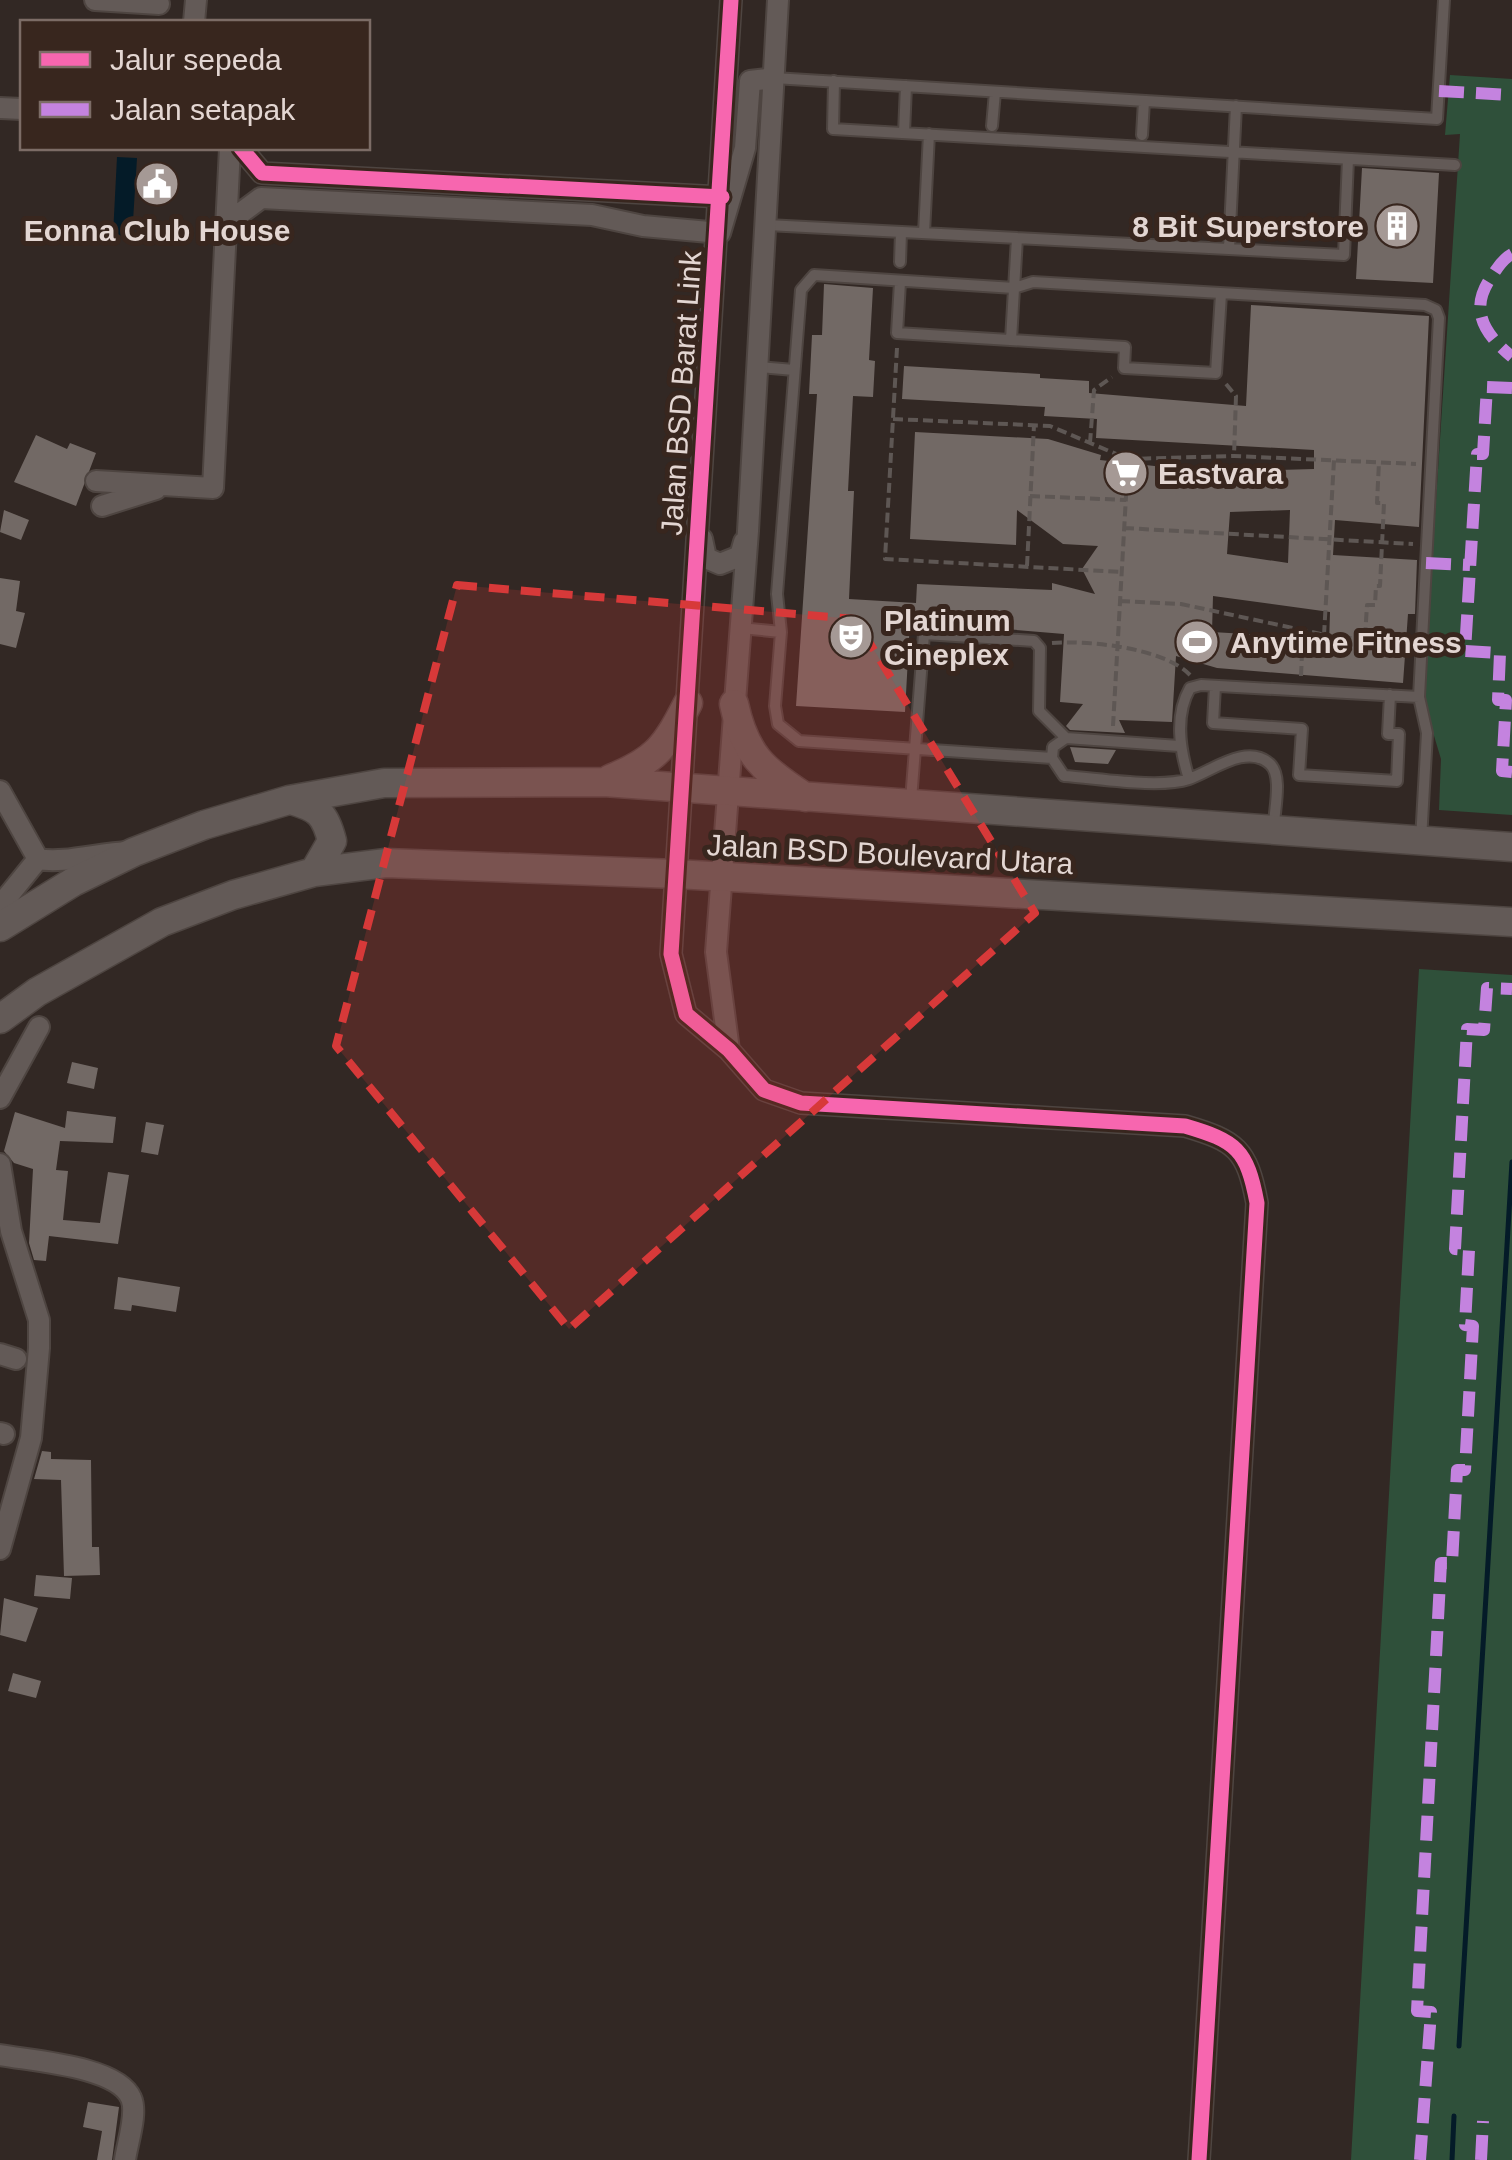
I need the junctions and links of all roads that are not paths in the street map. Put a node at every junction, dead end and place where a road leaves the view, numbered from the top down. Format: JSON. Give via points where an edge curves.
{"nodes":[{"id":1,"x":95,"y":0,"type":"edge"},
{"id":2,"x":731,"y":0,"type":"edge"},
{"id":3,"x":778,"y":0,"type":"edge"},
{"id":4,"x":1444,"y":0,"type":"edge"},
{"id":5,"x":160,"y":4,"type":"dead end"},
{"id":6,"x":774,"y":78,"type":"junction"},
{"id":7,"x":834,"y":82,"type":"junction"},
{"id":8,"x":906,"y":86,"type":"junction"},
{"id":9,"x":995,"y":92,"type":"junction"},
{"id":10,"x":1144,"y":101,"type":"junction"},
{"id":11,"x":1236,"y":106,"type":"junction"},
{"id":12,"x":992,"y":126,"type":"dead end"},
{"id":13,"x":904,"y":133,"type":"junction"},
{"id":14,"x":930,"y":134,"type":"junction"},
{"id":15,"x":1142,"y":135,"type":"dead end"},
{"id":16,"x":230,"y":150,"type":"edge"},
{"id":17,"x":243,"y":150,"type":"edge"},
{"id":18,"x":1234,"y":152,"type":"junction"},
{"id":19,"x":1348,"y":160,"type":"junction"},
{"id":20,"x":1455,"y":166,"type":"dead end"},
{"id":21,"x":262,"y":173,"type":"junction"},
{"id":22,"x":647,"y":191,"type":"junction"},
{"id":23,"x":722,"y":196,"type":"junction"},
{"id":24,"x":261,"y":198,"type":"junction"},
{"id":25,"x":226,"y":224,"type":"junction"},
{"id":26,"x":766,"y":225,"type":"junction"},
{"id":27,"x":643,"y":226,"type":"junction"},
{"id":28,"x":902,"y":232,"type":"junction"},
{"id":29,"x":720,"y":233,"type":"junction"},
{"id":30,"x":924,"y":234,"type":"junction"},
{"id":31,"x":1016,"y":238,"type":"junction"},
{"id":32,"x":1228,"y":249,"type":"junction"},
{"id":33,"x":900,"y":262,"type":"dead end"},
{"id":34,"x":900,"y":282,"type":"junction"},
{"id":35,"x":1014,"y":288,"type":"junction"},
{"id":36,"x":1221,"y":294,"type":"junction"},
{"id":37,"x":1011,"y":340,"type":"junction"},
{"id":38,"x":758,"y":367,"type":"junction"},
{"id":39,"x":794,"y":370,"type":"junction"},
{"id":40,"x":96,"y":481,"type":"dead end"},
{"id":41,"x":168,"y":485,"type":"junction"},
{"id":42,"x":102,"y":506,"type":"dead end"},
{"id":43,"x":700,"y":528,"type":"junction"},
{"id":44,"x":748,"y":531,"type":"junction"},
{"id":45,"x":740,"y":628,"type":"junction"},
{"id":46,"x":781,"y":632,"type":"junction"},
{"id":47,"x":1216,"y":686,"type":"junction"},
{"id":48,"x":1390,"y":696,"type":"junction"},
{"id":49,"x":1419,"y":697,"type":"junction"},
{"id":50,"x":688,"y":702,"type":"junction"},
{"id":51,"x":734,"y":704,"type":"junction"},
{"id":52,"x":1066,"y":738,"type":"junction"},
{"id":53,"x":1179,"y":746,"type":"junction"},
{"id":54,"x":914,"y":749,"type":"junction"},
{"id":55,"x":1052,"y":758,"type":"junction"},
{"id":56,"x":1189,"y":779,"type":"junction"},
{"id":57,"x":604,"y":782,"type":"junction"},
{"id":58,"x":681,"y":789,"type":"junction"},
{"id":59,"x":0,"y":790,"type":"edge"},
{"id":60,"x":726,"y":792,"type":"junction"},
{"id":61,"x":807,"y":799,"type":"junction"},
{"id":62,"x":289,"y":800,"type":"junction"},
{"id":63,"x":910,"y":806,"type":"junction"},
{"id":64,"x":1274,"y":832,"type":"junction"},
{"id":65,"x":1420,"y":842,"type":"junction"},
{"id":66,"x":1512,"y":847,"type":"edge"},
{"id":67,"x":134,"y":852,"type":"junction"},
{"id":68,"x":38,"y":859,"type":"junction"},
{"id":69,"x":314,"y":872,"type":"junction"},
{"id":70,"x":676,"y":874,"type":"junction"},
{"id":71,"x":721,"y":877,"type":"junction"},
{"id":72,"x":0,"y":906,"type":"edge"},
{"id":73,"x":1512,"y":922,"type":"edge"},
{"id":74,"x":0,"y":927,"type":"edge"},
{"id":75,"x":1,"y":1019,"type":"edge"},
{"id":76,"x":40,"y":1026,"type":"dead end"},
{"id":77,"x":728,"y":1050,"type":"junction"},
{"id":78,"x":0,"y":1098,"type":"edge"},
{"id":79,"x":0,"y":1164,"type":"edge"},
{"id":80,"x":0,"y":1549,"type":"edge"},
{"id":81,"x":0,"y":2054,"type":"edge"},
{"id":82,"x":125,"y":2160,"type":"edge"},
{"id":83,"x":1199,"y":2160,"type":"edge"}],
"edges":[{"from":1,"to":5,"type":"street"},
{"from":2,"to":23,"type":"street","name":"Jalan BSD Barat Link"},
{"from":3,"to":6,"type":"street"},
{"from":4,"to":11,"type":"lane","via":[[1437,119]]},
{"from":6,"to":7,"type":"lane"},
{"from":6,"to":26,"type":"street"},
{"from":6,"to":29,"type":"street","via":[[750,81],[745,148]]},
{"from":7,"to":8,"type":"lane"},
{"from":7,"to":13,"type":"lane","via":[[833,129]]},
{"from":8,"to":9,"type":"lane"},
{"from":8,"to":13,"type":"lane"},
{"from":9,"to":10,"type":"lane"},
{"from":9,"to":12,"type":"lane"},
{"from":10,"to":11,"type":"lane"},
{"from":10,"to":15,"type":"lane"},
{"from":11,"to":18,"type":"lane"},
{"from":13,"to":14,"type":"lane"},
{"from":14,"to":18,"type":"lane"},
{"from":14,"to":30,"type":"lane"},
{"from":16,"to":25,"type":"street"},
{"from":17,"to":21,"type":"street"},
{"from":18,"to":19,"type":"lane"},
{"from":18,"to":32,"type":"lane"},
{"from":19,"to":20,"type":"lane"},
{"from":19,"to":32,"type":"lane","via":[[1344,254]]},
{"from":21,"to":22,"type":"street"},
{"from":21,"to":24,"type":"street"},
{"from":22,"to":23,"type":"street"},
{"from":22,"to":27,"type":"street"},
{"from":23,"to":29,"type":"street","name":"Jalan BSD Barat Link"},
{"from":24,"to":25,"type":"street"},
{"from":24,"to":27,"type":"street","via":[[592,215]]},
{"from":25,"to":41,"type":"street","via":[[213,488]]},
{"from":26,"to":28,"type":"lane"},
{"from":26,"to":38,"type":"street"},
{"from":27,"to":29,"type":"street"},
{"from":28,"to":30,"type":"lane"},
{"from":28,"to":33,"type":"lane"},
{"from":29,"to":43,"type":"street","name":"Jalan BSD Barat Link"},
{"from":30,"to":31,"type":"lane"},
{"from":31,"to":32,"type":"lane"},
{"from":31,"to":35,"type":"lane"},
{"from":34,"to":35,"type":"lane"},
{"from":34,"to":37,"type":"lane","via":[[898,333]]},
{"from":34,"to":39,"type":"lane","via":[[814,275],[806,280]]},
{"from":35,"to":36,"type":"lane","via":[[1032,282]]},
{"from":35,"to":37,"type":"lane"},
{"from":36,"to":37,"type":"lane","via":[[1216,374],[1124,368],[1125,346]]},
{"from":36,"to":49,"type":"lane","via":[[1425,305],[1440,318]]},
{"from":38,"to":39,"type":"lane"},
{"from":38,"to":44,"type":"street"},
{"from":39,"to":46,"type":"lane","via":[[777,594]]},
{"from":40,"to":41,"type":"street"},
{"from":41,"to":42,"type":"street"},
{"from":43,"to":44,"type":"street","via":[[706,558],[720,564],[740,556]]},
{"from":43,"to":50,"type":"street","name":"Jalan BSD Barat Link"},
{"from":44,"to":45,"type":"street"},
{"from":45,"to":46,"type":"lane"},
{"from":45,"to":51,"type":"street"},
{"from":46,"to":54,"type":"lane","via":[[775,706],[788,736]]},
{"from":47,"to":48,"type":"lane"},
{"from":47,"to":48,"type":"lane","via":[[1213,723],[1302,729],[1299,775],[1396,781],[1400,734],[1388,734]]},
{"from":47,"to":53,"type":"lane","via":[[1190,688]]},
{"from":48,"to":49,"type":"lane"},
{"from":49,"to":65,"type":"lane","via":[[1427,732]]},
{"from":50,"to":57,"type":"main road","via":[[667,744],[645,765]]},
{"from":50,"to":58,"type":"street","name":"Jalan BSD Barat Link"},
{"from":51,"to":60,"type":"street"},
{"from":51,"to":61,"type":"main road","via":[[742,741],[769,774]]},
{"from":52,"to":53,"type":"lane"},
{"from":52,"to":54,"type":"lane","via":[[1040,710],[1040,648],[1034,642],[924,634]]},
{"from":52,"to":55,"type":"lane","via":[[1053,746]]},
{"from":53,"to":56,"type":"lane"},
{"from":54,"to":55,"type":"lane"},
{"from":54,"to":63,"type":"lane"},
{"from":55,"to":56,"type":"lane","via":[[1064,776]]},
{"from":56,"to":64,"type":"lane","via":[[1237,757],[1270,764],[1276,774]]},
{"from":57,"to":58,"type":"main road","name":"Jalan BSD Boulevard Utara"},
{"from":57,"to":62,"type":"main road","name":"Jalan BSD Boulevard Utara","via":[[384,783]]},
{"from":58,"to":60,"type":"main road","name":"Jalan BSD Boulevard Utara"},
{"from":58,"to":70,"type":"street","name":"Jalan BSD Barat Link"},
{"from":59,"to":68,"type":"street"},
{"from":60,"to":61,"type":"main road","name":"Jalan BSD Boulevard Utara"},
{"from":60,"to":71,"type":"street"},
{"from":61,"to":63,"type":"main road","name":"Jalan BSD Boulevard Utara"},
{"from":62,"to":67,"type":"main road","name":"Jalan BSD Boulevard Utara"},
{"from":62,"to":69,"type":"main road","via":[[319,808],[327,820],[332,841]]},
{"from":63,"to":64,"type":"main road","name":"Jalan BSD Boulevard Utara"},
{"from":64,"to":65,"type":"main road","name":"Jalan BSD Boulevard Utara"},
{"from":65,"to":66,"type":"main road","name":"Jalan BSD Boulevard Utara"},
{"from":67,"to":68,"type":"street","via":[[84,854],[58,863]]},
{"from":67,"to":74,"type":"main road","name":"Jalan BSD Boulevard Utara"},
{"from":68,"to":72,"type":"street"},
{"from":69,"to":70,"type":"main road","name":"Jalan BSD Boulevard Utara","via":[[386,863]]},
{"from":69,"to":75,"type":"main road","name":"Jalan BSD Boulevard Utara","via":[[162,922]]},
{"from":70,"to":71,"type":"main road","name":"Jalan BSD Boulevard Utara"},
{"from":70,"to":77,"type":"street","name":"Jalan BSD Barat Link","via":[[671,954],[686,1014]]},
{"from":71,"to":73,"type":"main road","name":"Jalan BSD Boulevard Utara"},
{"from":71,"to":77,"type":"street","via":[[716,952]]},
{"from":76,"to":78,"type":"street"},
{"from":77,"to":83,"type":"street","name":"Jalan BSD Barat Link","via":[[764,1090],[801,1103],[1185,1126],[1230,1138],[1250,1170],[1257,1204]]},
{"from":79,"to":80,"type":"street","via":[[11,1231],[39,1320],[39,1348],[31,1438]]},
{"from":81,"to":82,"type":"street","via":[[100,2074],[124,2088],[133,2106]]}]}
